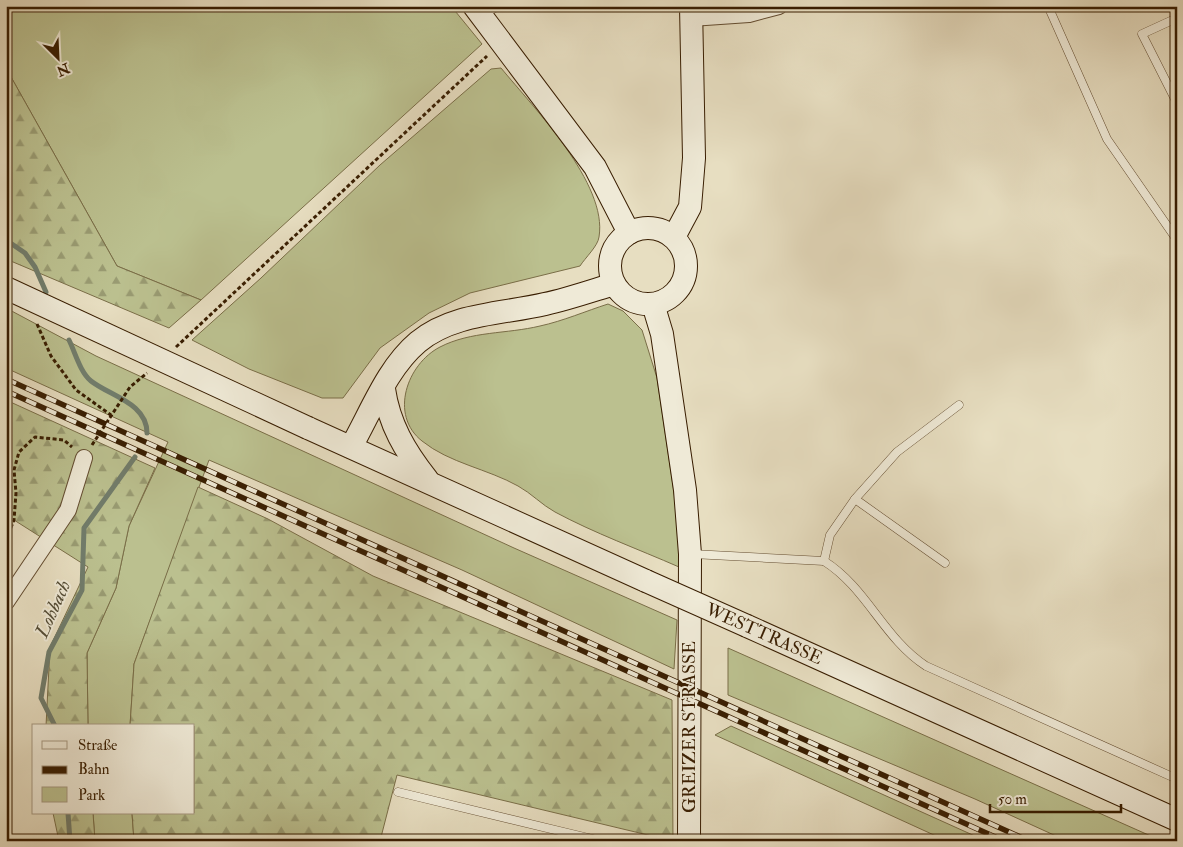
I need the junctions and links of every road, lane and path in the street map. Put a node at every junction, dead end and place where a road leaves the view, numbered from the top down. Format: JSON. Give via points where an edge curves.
{"nodes":[{"id":1,"x":779,"y":6,"type":"edge"},
{"id":2,"x":1048,"y":6,"type":"edge"},
{"id":3,"x":485,"y":9,"type":"edge"},
{"id":4,"x":691,"y":12,"type":"edge"},
{"id":5,"x":1177,"y":18,"type":"edge"},
{"id":6,"x":502,"y":42,"type":"junction"},
{"id":7,"x":1177,"y":103,"type":"edge"},
{"id":8,"x":629,"y":233,"type":"junction"},
{"id":9,"x":674,"y":238,"type":"junction"},
{"id":10,"x":1177,"y":240,"type":"edge"},
{"id":11,"x":6,"y":261,"type":"edge"},
{"id":12,"x":11,"y":283,"type":"edge"},
{"id":13,"x":614,"y":284,"type":"junction"},
{"id":14,"x":652,"y":304,"type":"junction"},
{"id":15,"x":36,"y":321,"type":"dead end"},
{"id":16,"x":175,"y":348,"type":"dead end"},
{"id":17,"x":153,"y":368,"type":"dead end"},
{"id":18,"x":384,"y":389,"type":"junction"},
{"id":19,"x":959,"y":405,"type":"dead end"},
{"id":20,"x":111,"y":415,"type":"junction"},
{"id":21,"x":351,"y":447,"type":"junction"},
{"id":22,"x":84,"y":458,"type":"junction"},
{"id":23,"x":428,"y":481,"type":"junction"},
{"id":24,"x":855,"y":499,"type":"junction"},
{"id":25,"x":6,"y":540,"type":"edge"},
{"id":26,"x":690,"y":554,"type":"junction"},
{"id":27,"x":824,"y":561,"type":"junction"},
{"id":28,"x":945,"y":563,"type":"dead end"},
{"id":29,"x":6,"y":602,"type":"edge"},
{"id":30,"x":1177,"y":779,"type":"edge"},
{"id":31,"x":398,"y":792,"type":"dead end"},
{"id":32,"x":1177,"y":820,"type":"edge"},
{"id":33,"x":602,"y":841,"type":"edge"},
{"id":34,"x":688,"y":841,"type":"edge"}],
"edges":[{"from":1,"to":4,"type":"street","via":[[748,14]]},
{"from":2,"to":10,"type":"lane","via":[[1107,139]]},
{"from":3,"to":6,"type":"main road"},
{"from":4,"to":9,"type":"main road","via":[[694,158],[690,207]]},
{"from":5,"to":7,"type":"lane","via":[[1142,34]]},
{"from":6,"to":8,"type":"main road","via":[[595,167]]},
{"from":6,"to":16,"type":"path"},
{"from":8,"to":9,"type":"main road","via":[[652,228]]},
{"from":8,"to":13,"type":"main road","via":[[620,240],[612,256],[610,273]]},
{"from":9,"to":14,"type":"main road","via":[[682,247],[686,272],[675,294]]},
{"from":11,"to":12,"type":"path"},
{"from":12,"to":21,"type":"main road","name":"WESTTRASSE","bridge":true},
{"from":13,"to":14,"type":"main road","via":[[630,300]]},
{"from":13,"to":18,"type":"main road","via":[[546,304],[443,326],[419,341]]},
{"from":14,"to":26,"type":"main road","name":"GREIZER STRASSE","via":[[663,343],[685,490]]},
{"from":15,"to":20,"type":"path","via":[[51,356],[76,390]]},
{"from":17,"to":20,"type":"path","via":[[130,387]]},
{"from":18,"to":21,"type":"main road"},
{"from":18,"to":23,"type":"main road","via":[[397,435]]},
{"from":19,"to":24,"type":"lane","via":[[897,452]]},
{"from":20,"to":22,"type":"path"},
{"from":21,"to":23,"type":"main road","name":"WESTTRASSE"},
{"from":22,"to":25,"type":"path","via":[[64,440],[35,436],[19,452],[14,470],[14,520]]},
{"from":22,"to":29,"type":"street","via":[[68,510]]},
{"from":23,"to":32,"type":"main road","name":"WESTTRASSE","bridge":true},
{"from":24,"to":27,"type":"lane","via":[[830,534]]},
{"from":24,"to":28,"type":"lane"},
{"from":26,"to":27,"type":"lane"},
{"from":26,"to":34,"type":"main road","name":"GREIZER STRASSE"},
{"from":27,"to":30,"type":"lane","via":[[853,584],[900,644],[926,666]]},
{"from":31,"to":33,"type":"lane"}]}
